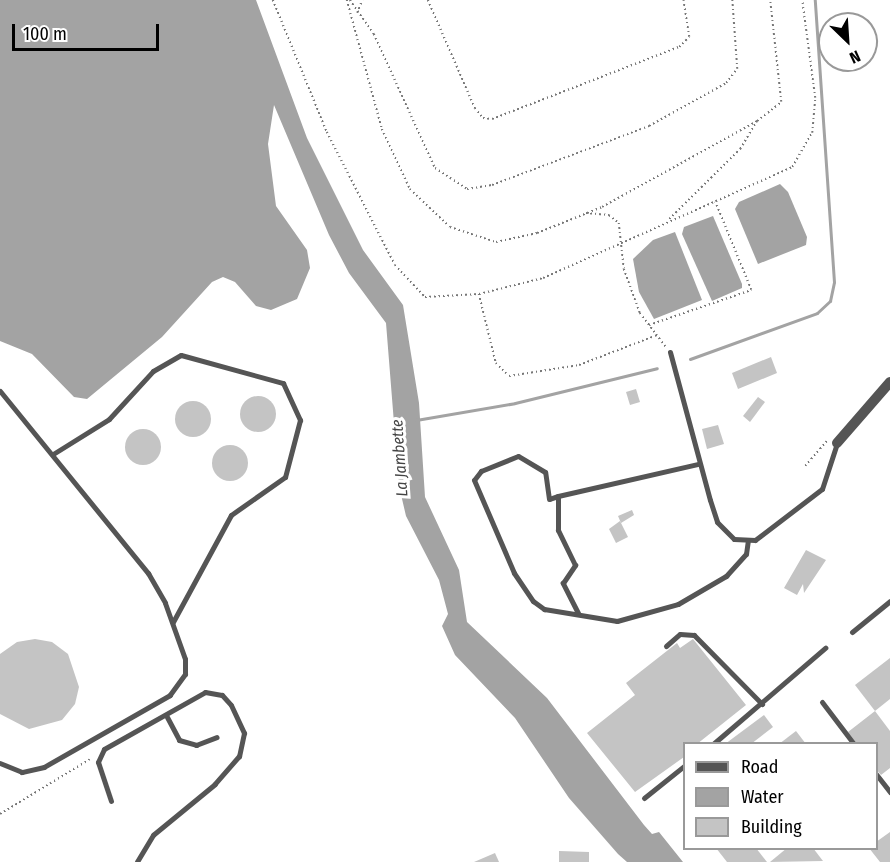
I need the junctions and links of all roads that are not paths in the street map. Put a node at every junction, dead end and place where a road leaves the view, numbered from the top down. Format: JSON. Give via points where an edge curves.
{"nodes":[{"id":1,"x":670,"y":352,"type":"road end"},
{"id":2,"x":890,"y":382,"type":"edge"},
{"id":3,"x":0,"y":391,"type":"edge"},
{"id":4,"x":837,"y":443,"type":"joint"},
{"id":5,"x":53,"y":454,"type":"junction"},
{"id":6,"x":698,"y":464,"type":"junction"},
{"id":7,"x":558,"y":496,"type":"junction"},
{"id":8,"x":748,"y":540,"type":"junction"},
{"id":9,"x":890,"y":601,"type":"edge"},
{"id":10,"x":578,"y":613,"type":"junction"},
{"id":11,"x":173,"y":623,"type":"junction"},
{"id":12,"x":852,"y":632,"type":"dead end"},
{"id":13,"x":666,"y":646,"type":"dead end"},
{"id":14,"x":825,"y":648,"type":"dead end"},
{"id":15,"x":822,"y":702,"type":"dead end"},
{"id":16,"x":762,"y":704,"type":"junction"},
{"id":17,"x":167,"y":717,"type":"junction"},
{"id":18,"x":217,"y":737,"type":"dead end"},
{"id":19,"x":715,"y":742,"type":"edge"},
{"id":20,"x":852,"y":742,"type":"edge"},
{"id":21,"x":0,"y":763,"type":"edge"},
{"id":22,"x":683,"y":767,"type":"edge"},
{"id":23,"x":878,"y":777,"type":"edge"},
{"id":24,"x":890,"y":792,"type":"edge"},
{"id":25,"x":644,"y":798,"type":"dead end"},
{"id":26,"x":111,"y":801,"type":"dead end"},
{"id":27,"x":137,"y":862,"type":"edge"}],
"edges":[{"from":1,"to":6,"type":"lane"},
{"from":2,"to":4,"type":"street"},
{"from":3,"to":5,"type":"lane"},
{"from":4,"to":8,"type":"lane","via":[[822,489],[755,540]]},
{"from":5,"to":11,"type":"lane","via":[[148,573]]},
{"from":5,"to":11,"type":"lane","via":[[109,419],[153,371],[181,355],[283,383],[300,420],[285,477],[231,515]]},
{"from":6,"to":7,"type":"lane"},
{"from":6,"to":8,"type":"lane","via":[[717,522],[734,539]]},
{"from":7,"to":10,"type":"lane","via":[[558,530],[575,565],[563,583]]},
{"from":7,"to":10,"type":"lane","via":[[549,499],[545,472],[518,456],[481,471],[474,480],[514,573],[533,602],[544,609]]},
{"from":8,"to":10,"type":"lane","via":[[746,554],[726,576],[678,604],[617,621]]},
{"from":9,"to":12,"type":"lane"},
{"from":11,"to":21,"type":"lane","via":[[185,674],[170,695],[44,767],[22,772]]},
{"from":13,"to":16,"type":"lane","via":[[680,634],[694,635]]},
{"from":14,"to":16,"type":"lane"},
{"from":15,"to":20,"type":"lane"},
{"from":16,"to":19,"type":"lane"},
{"from":17,"to":18,"type":"lane","via":[[178,740],[196,745]]},
{"from":17,"to":26,"type":"lane","via":[[99,755]]},
{"from":17,"to":27,"type":"lane","via":[[196,696],[215,692],[237,713],[243,744],[228,771],[153,835]]},
{"from":22,"to":25,"type":"lane"},
{"from":23,"to":24,"type":"lane"}]}
